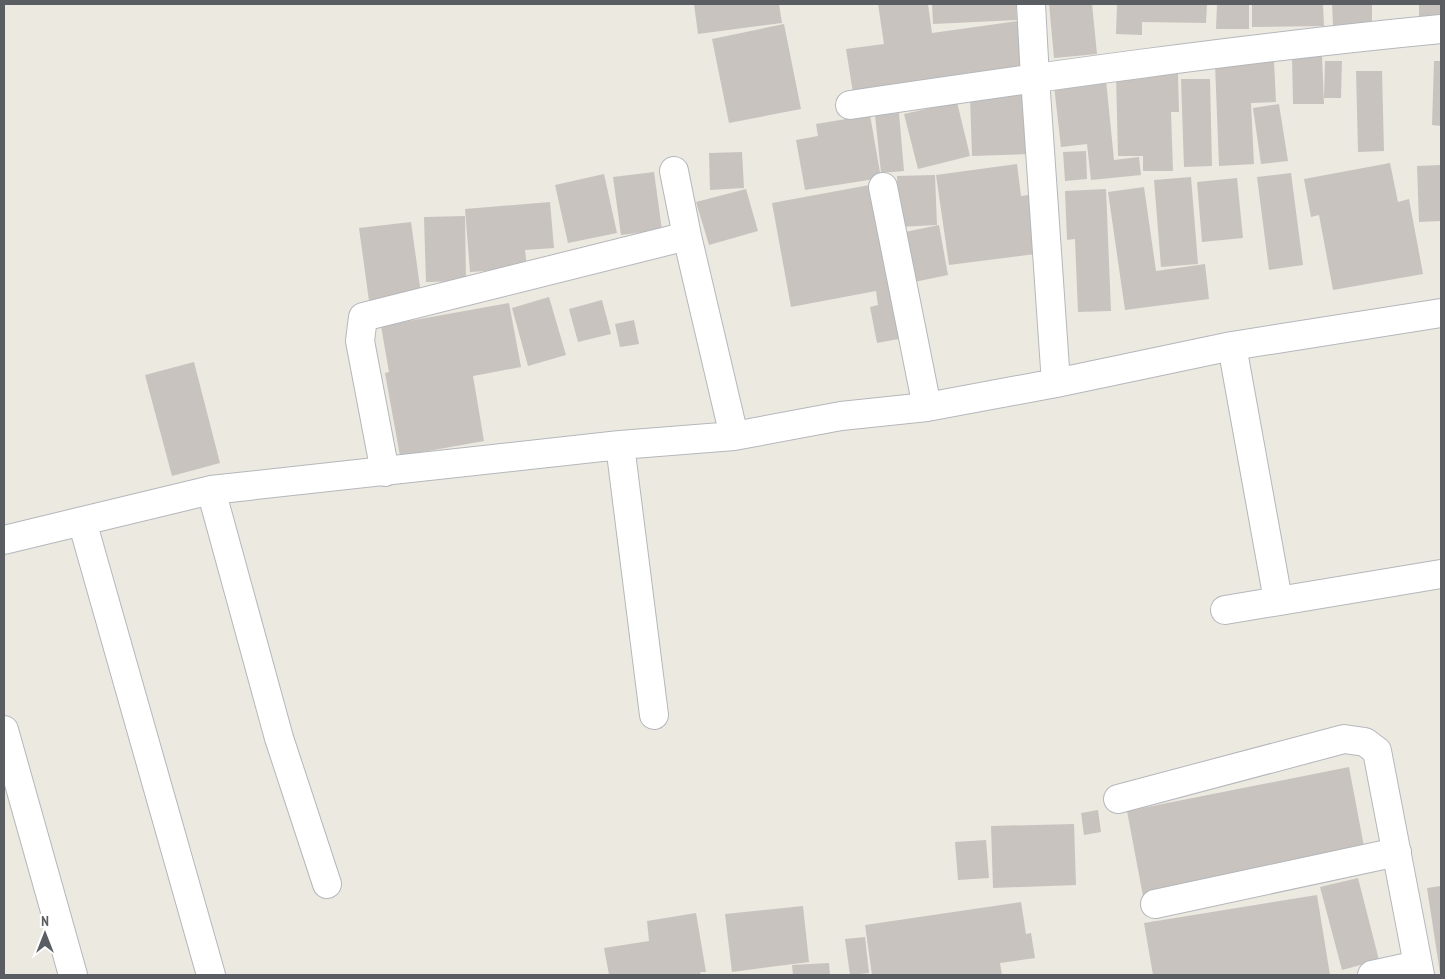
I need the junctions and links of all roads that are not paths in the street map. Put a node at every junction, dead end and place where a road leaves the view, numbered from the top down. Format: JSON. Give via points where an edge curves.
{"nodes":[{"id":1,"x":1031,"y":4,"type":"edge"},
{"id":2,"x":1441,"y":30,"type":"edge"},
{"id":3,"x":1034,"y":78,"type":"junction"},
{"id":4,"x":850,"y":105,"type":"dead end"},
{"id":5,"x":674,"y":171,"type":"dead end"},
{"id":6,"x":883,"y":187,"type":"dead end"},
{"id":7,"x":687,"y":236,"type":"junction"},
{"id":8,"x":1441,"y":313,"type":"edge"},
{"id":9,"x":1232,"y":346,"type":"junction"},
{"id":10,"x":1056,"y":383,"type":"junction"},
{"id":11,"x":927,"y":407,"type":"junction"},
{"id":12,"x":734,"y":436,"type":"junction"},
{"id":13,"x":620,"y":445,"type":"junction"},
{"id":14,"x":385,"y":472,"type":"junction"},
{"id":15,"x":211,"y":490,"type":"junction"},
{"id":16,"x":82,"y":521,"type":"junction"},
{"id":17,"x":4,"y":540,"type":"edge"},
{"id":18,"x":1441,"y":574,"type":"edge"},
{"id":19,"x":1278,"y":600,"type":"junction"},
{"id":20,"x":1225,"y":610,"type":"dead end"},
{"id":21,"x":654,"y":716,"type":"dead end"},
{"id":22,"x":4,"y":730,"type":"edge"},
{"id":23,"x":1118,"y":799,"type":"dead end"},
{"id":24,"x":1397,"y":852,"type":"junction"},
{"id":25,"x":327,"y":884,"type":"dead end"},
{"id":26,"x":1155,"y":904,"type":"dead end"},
{"id":27,"x":1419,"y":970,"type":"edge"},
{"id":28,"x":73,"y":975,"type":"edge"},
{"id":29,"x":211,"y":975,"type":"edge"},
{"id":30,"x":1372,"y":975,"type":"edge"}],
"edges":[{"from":1,"to":3,"type":"street"},
{"from":2,"to":3,"type":"street","via":[[1341,39]]},
{"from":3,"to":4,"type":"street"},
{"from":3,"to":10,"type":"street"},
{"from":5,"to":7,"type":"street"},
{"from":6,"to":11,"type":"street"},
{"from":7,"to":12,"type":"street"},
{"from":7,"to":14,"type":"street","via":[[362,317],[360,341]]},
{"from":8,"to":9,"type":"street"},
{"from":9,"to":10,"type":"street"},
{"from":9,"to":19,"type":"street"},
{"from":10,"to":11,"type":"street"},
{"from":11,"to":12,"type":"street","via":[[840,416]]},
{"from":12,"to":13,"type":"street"},
{"from":13,"to":14,"type":"street"},
{"from":13,"to":21,"type":"street"},
{"from":14,"to":15,"type":"street"},
{"from":15,"to":16,"type":"street"},
{"from":15,"to":25,"type":"street","via":[[279,738]]},
{"from":16,"to":17,"type":"street"},
{"from":16,"to":29,"type":"street"},
{"from":18,"to":19,"type":"street"},
{"from":19,"to":20,"type":"street"},
{"from":22,"to":28,"type":"street"},
{"from":23,"to":24,"type":"street","via":[[1344,739],[1365,742],[1377,752]]},
{"from":24,"to":26,"type":"street"},
{"from":24,"to":27,"type":"street"},
{"from":27,"to":30,"type":"street"}]}
